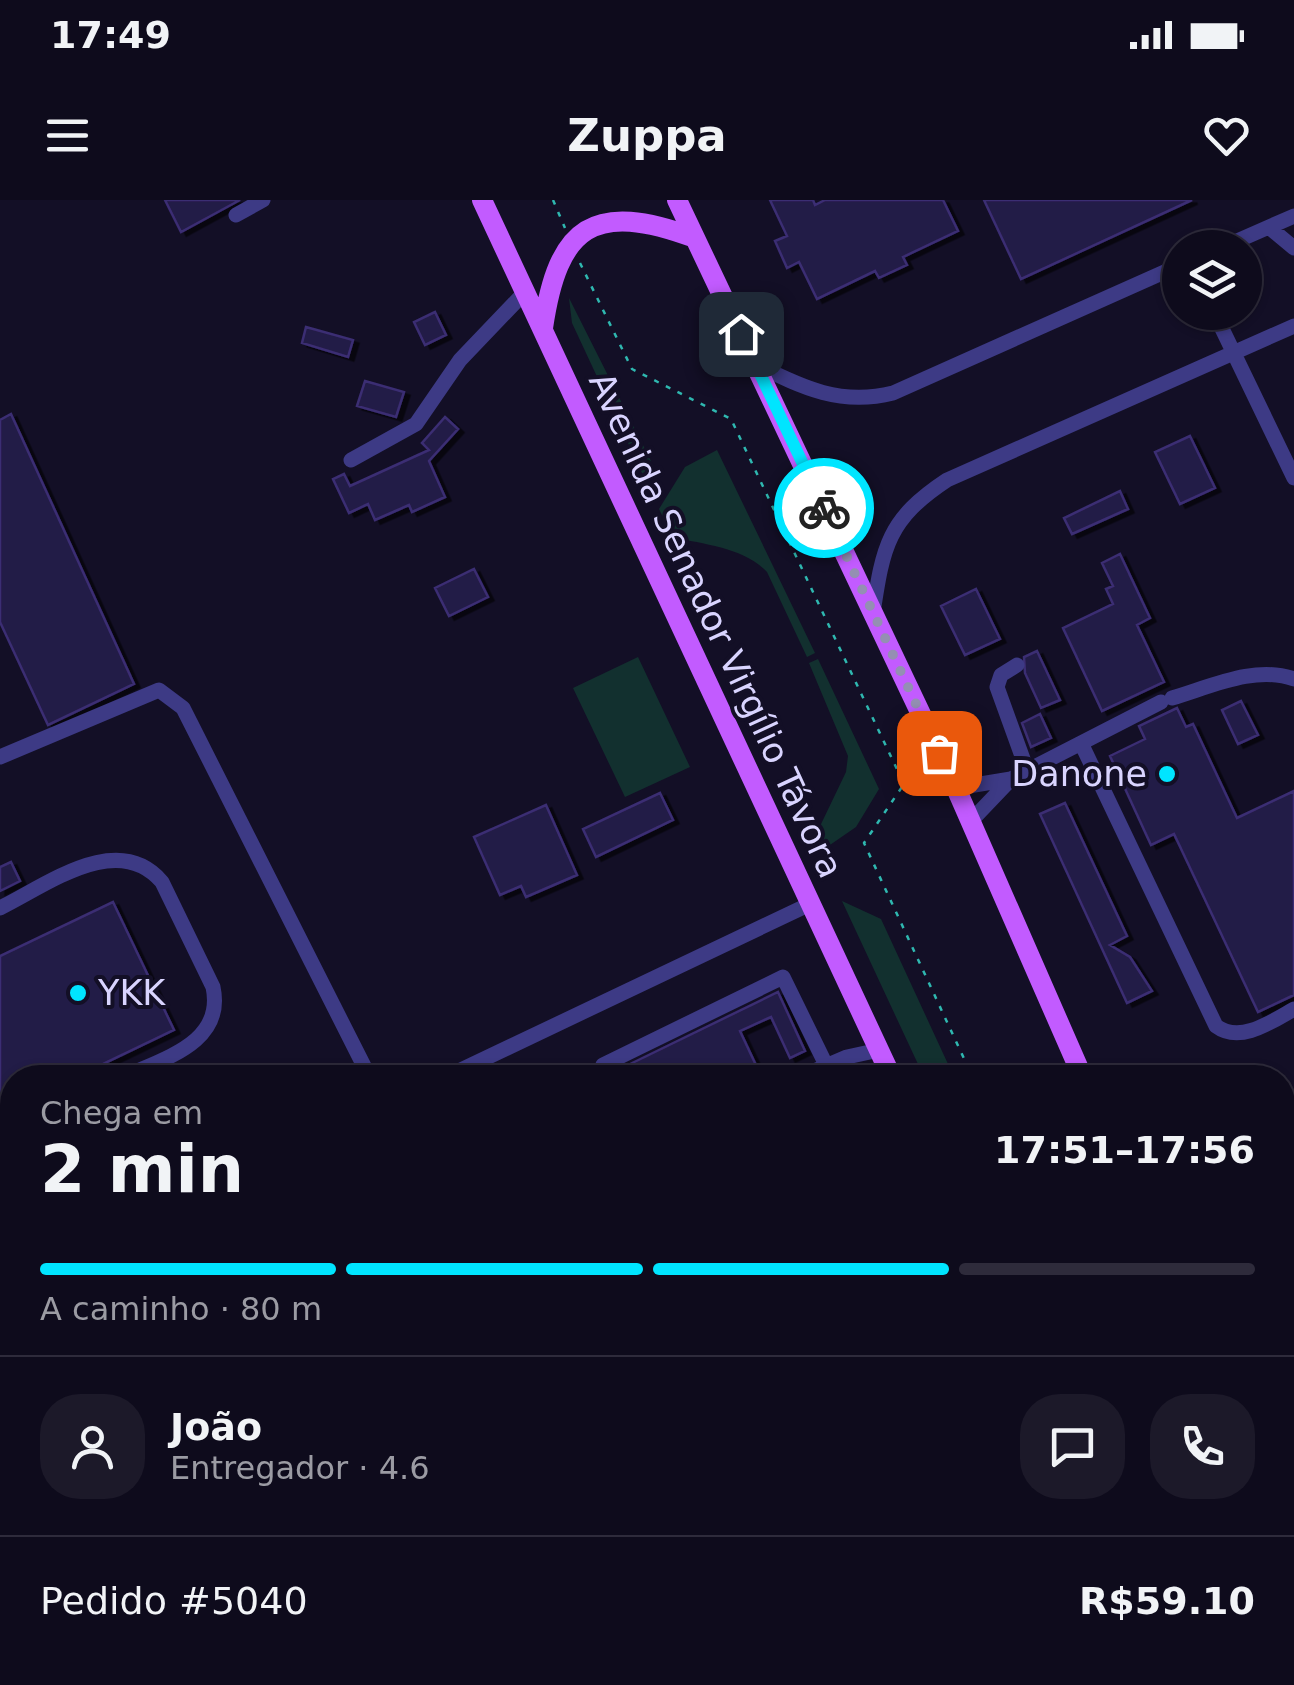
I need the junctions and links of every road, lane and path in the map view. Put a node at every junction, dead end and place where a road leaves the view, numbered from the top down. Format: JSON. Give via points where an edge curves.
{"nodes":[{"id":1,"x":263,"y":200,"type":"edge"},
{"id":2,"x":482,"y":200,"type":"edge"},
{"id":3,"x":553,"y":200,"type":"edge"},
{"id":4,"x":677,"y":200,"type":"edge"},
{"id":5,"x":236,"y":215,"type":"dead end"},
{"id":6,"x":1294,"y":216,"type":"edge"},
{"id":7,"x":1270,"y":228,"type":"junction"},
{"id":8,"x":1262,"y":231,"type":"edge"},
{"id":9,"x":695,"y":238,"type":"junction"},
{"id":10,"x":570,"y":239,"type":"junction"},
{"id":11,"x":1294,"y":248,"type":"edge"},
{"id":12,"x":1162,"y":273,"type":"edge"},
{"id":13,"x":525,"y":292,"type":"junction"},
{"id":14,"x":1294,"y":326,"type":"edge"},
{"id":15,"x":1223,"y":330,"type":"edge"},
{"id":16,"x":543,"y":331,"type":"junction"},
{"id":17,"x":1236,"y":356,"type":"junction"},
{"id":18,"x":757,"y":365,"type":"junction"},
{"id":19,"x":352,"y":460,"type":"dead end"},
{"id":20,"x":1294,"y":478,"type":"edge"},
{"id":21,"x":873,"y":612,"type":"junction"},
{"id":22,"x":1017,"y":666,"type":"dead end"},
{"id":23,"x":1294,"y":679,"type":"edge"},
{"id":24,"x":1081,"y":743,"type":"junction"},
{"id":25,"x":0,"y":757,"type":"edge"},
{"id":26,"x":1027,"y":770,"type":"junction"},
{"id":27,"x":1010,"y":779,"type":"junction"},
{"id":28,"x":956,"y":788,"type":"junction"},
{"id":29,"x":970,"y":822,"type":"junction"},
{"id":30,"x":810,"y":904,"type":"junction"},
{"id":31,"x":0,"y":908,"type":"edge"},
{"id":32,"x":1294,"y":1009,"type":"edge"},
{"id":33,"x":879,"y":1050,"type":"junction"},
{"id":34,"x":148,"y":1065,"type":"edge"},
{"id":35,"x":363,"y":1065,"type":"edge"},
{"id":36,"x":471,"y":1065,"type":"edge"},
{"id":37,"x":603,"y":1065,"type":"edge"},
{"id":38,"x":826,"y":1065,"type":"edge"},
{"id":39,"x":831,"y":1065,"type":"edge"},
{"id":40,"x":886,"y":1065,"type":"edge"},
{"id":41,"x":967,"y":1065,"type":"edge"},
{"id":42,"x":1077,"y":1065,"type":"edge"}],
"edges":[{"from":1,"to":5,"type":"street"},
{"from":2,"to":13,"type":"main road","name":"Avenida Senador Virgílio Távora"},
{"from":3,"to":10,"type":"path"},
{"from":4,"to":9,"type":"main road"},
{"from":6,"to":7,"type":"street"},
{"from":7,"to":8,"type":"street"},
{"from":7,"to":11,"type":"street"},
{"from":9,"to":10,"type":"main road","via":[[644,214],[617,213]]},
{"from":9,"to":18,"type":"main road"},
{"from":10,"to":16,"type":"main road","via":[[551,276]]},
{"from":10,"to":41,"type":"path","via":[[632,369],[731,418],[904,784],[864,843]]},
{"from":12,"to":18,"type":"street","via":[[880,396],[836,398]]},
{"from":13,"to":16,"type":"main road","name":"Avenida Senador Virgílio Távora"},
{"from":13,"to":19,"type":"street","via":[[460,360],[416,424]]},
{"from":14,"to":17,"type":"street"},
{"from":15,"to":17,"type":"street"},
{"from":16,"to":30,"type":"main road","name":"Avenida Senador Virgílio Távora"},
{"from":17,"to":20,"type":"street"},
{"from":17,"to":21,"type":"street","via":[[947,480],[913,503],[881,558]]},
{"from":18,"to":21,"type":"main road"},
{"from":21,"to":28,"type":"main road"},
{"from":22,"to":26,"type":"street","via":[[1000,675],[997,687]]},
{"from":23,"to":24,"type":"street","via":[[1249,676],[1166,700]]},
{"from":24,"to":26,"type":"street"},
{"from":24,"to":32,"type":"street","via":[[1216,1026],[1245,1032]]},
{"from":25,"to":35,"type":"street","via":[[159,690],[183,708]]},
{"from":26,"to":27,"type":"street"},
{"from":27,"to":28,"type":"street"},
{"from":27,"to":29,"type":"street"},
{"from":28,"to":29,"type":"main road"},
{"from":29,"to":42,"type":"main road"},
{"from":30,"to":33,"type":"main road","name":"Avenida Senador Virgílio Távora"},
{"from":30,"to":36,"type":"street"},
{"from":31,"to":34,"type":"street","via":[[90,863],[116,858],[150,868],[217,1006],[198,1040]]},
{"from":33,"to":39,"type":"street"},
{"from":33,"to":40,"type":"main road","name":"Avenida Senador Virgílio Távora"},
{"from":37,"to":38,"type":"street","via":[[783,977]]}]}
